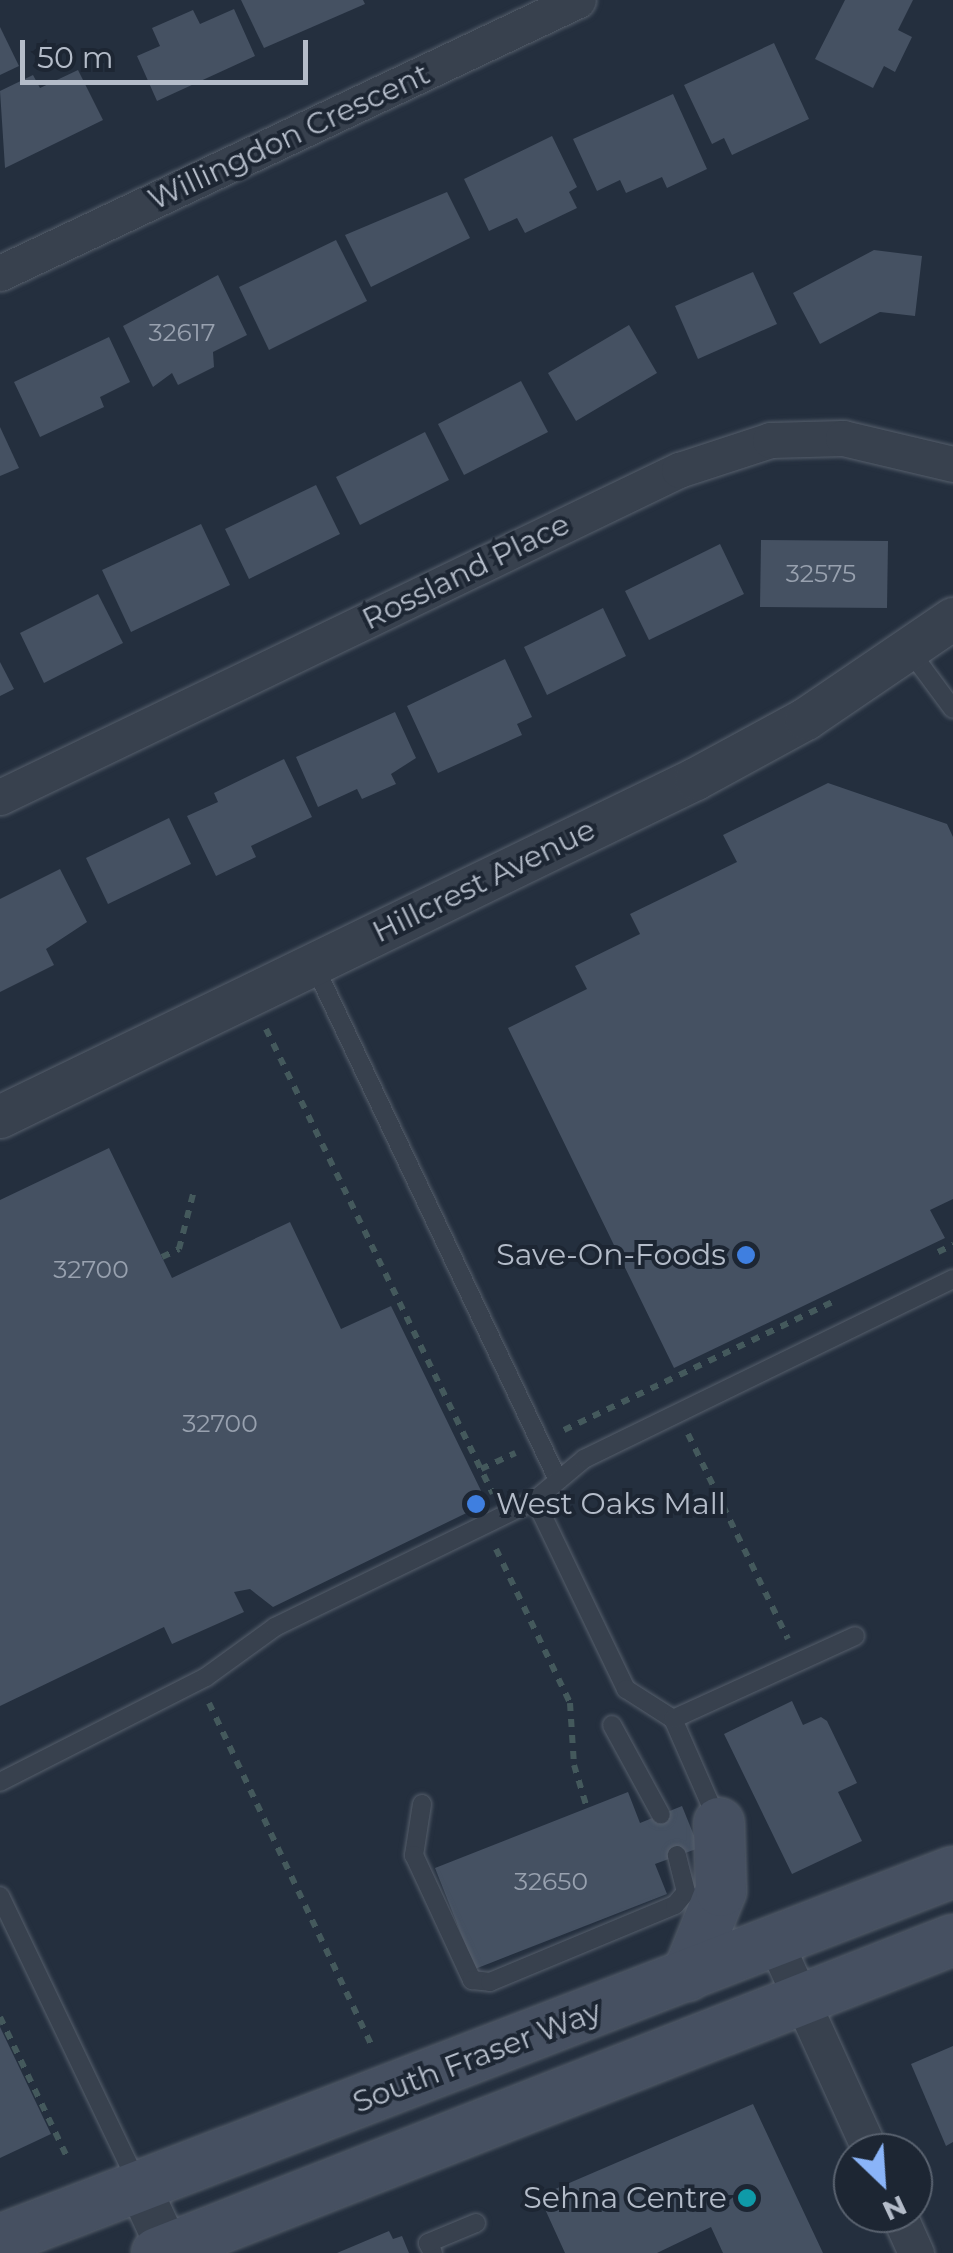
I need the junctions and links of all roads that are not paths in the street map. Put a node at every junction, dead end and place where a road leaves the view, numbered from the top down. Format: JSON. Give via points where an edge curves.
{"nodes":[{"id":1,"x":578,"y":0,"type":"edge"},
{"id":2,"x":0,"y":274,"type":"edge"},
{"id":3,"x":953,"y":464,"type":"edge"},
{"id":4,"x":953,"y":619,"type":"edge"},
{"id":5,"x":910,"y":650,"type":"junction"},
{"id":6,"x":953,"y":709,"type":"edge"},
{"id":7,"x":0,"y":797,"type":"edge"},
{"id":8,"x":314,"y":964,"type":"junction"},
{"id":9,"x":0,"y":1117,"type":"edge"},
{"id":10,"x":953,"y":1279,"type":"edge"},
{"id":11,"x":558,"y":1480,"type":"junction"},
{"id":12,"x":535,"y":1500,"type":"junction"},
{"id":13,"x":856,"y":1636,"type":"dead end"},
{"id":14,"x":672,"y":1719,"type":"junction"},
{"id":15,"x":612,"y":1724,"type":"dead end"},
{"id":16,"x":0,"y":1782,"type":"edge"},
{"id":17,"x":422,"y":1804,"type":"dead end"},
{"id":18,"x":661,"y":1814,"type":"dead end"},
{"id":19,"x":719,"y":1822,"type":"junction"},
{"id":20,"x":678,"y":1856,"type":"dead end"},
{"id":21,"x":953,"y":1872,"type":"edge"},
{"id":22,"x":0,"y":1896,"type":"edge"},
{"id":23,"x":953,"y":1940,"type":"edge"},
{"id":24,"x":775,"y":1942,"type":"junction"},
{"id":25,"x":687,"y":1976,"type":"junction"},
{"id":26,"x":804,"y":1998,"type":"junction"},
{"id":27,"x":862,"y":2133,"type":"edge"},
{"id":28,"x":138,"y":2186,"type":"junction"},
{"id":29,"x":476,"y":2223,"type":"dead end"},
{"id":30,"x":0,"y":2240,"type":"edge"},
{"id":31,"x":165,"y":2251,"type":"edge"},
{"id":32,"x":433,"y":2253,"type":"edge"}],
"edges":[{"from":1,"to":2,"type":"street","name":"Willingdon Crescent"},
{"from":3,"to":7,"type":"street","name":"Rossland Place","via":[[843,438],[770,440],[679,470]]},
{"from":4,"to":5,"type":"street","name":"Hillcrest Avenue"},
{"from":5,"to":6,"type":"lane"},
{"from":5,"to":8,"type":"street","name":"Hillcrest Avenue","via":[[806,719],[696,778]]},
{"from":8,"to":9,"type":"street","name":"Hillcrest Avenue"},
{"from":8,"to":11,"type":"lane"},
{"from":10,"to":11,"type":"lane","via":[[584,1460]]},
{"from":11,"to":12,"type":"lane"},
{"from":12,"to":14,"type":"lane","via":[[626,1689]]},
{"from":12,"to":16,"type":"lane","via":[[275,1627],[206,1677]]},
{"from":13,"to":14,"type":"lane"},
{"from":14,"to":19,"type":"lane"},
{"from":15,"to":18,"type":"lane"},
{"from":17,"to":20,"type":"lane","via":[[414,1855],[472,1980],[490,1982],[675,1905],[686,1892]]},
{"from":19,"to":24,"type":"main road"},
{"from":19,"to":25,"type":"main road","via":[[721,1891]]},
{"from":21,"to":24,"type":"main road","name":"South Fraser Way"},
{"from":22,"to":28,"type":"lane"},
{"from":23,"to":26,"type":"main road","name":"South Fraser Way"},
{"from":24,"to":25,"type":"main road","name":"South Fraser Way"},
{"from":24,"to":26,"type":"street"},
{"from":25,"to":28,"type":"main road","name":"South Fraser Way"},
{"from":26,"to":27,"type":"street"},
{"from":26,"to":31,"type":"main road","name":"South Fraser Way"},
{"from":28,"to":30,"type":"main road","name":"South Fraser Way"},
{"from":28,"to":31,"type":"street"},
{"from":29,"to":32,"type":"lane","via":[[428,2242]]}]}
